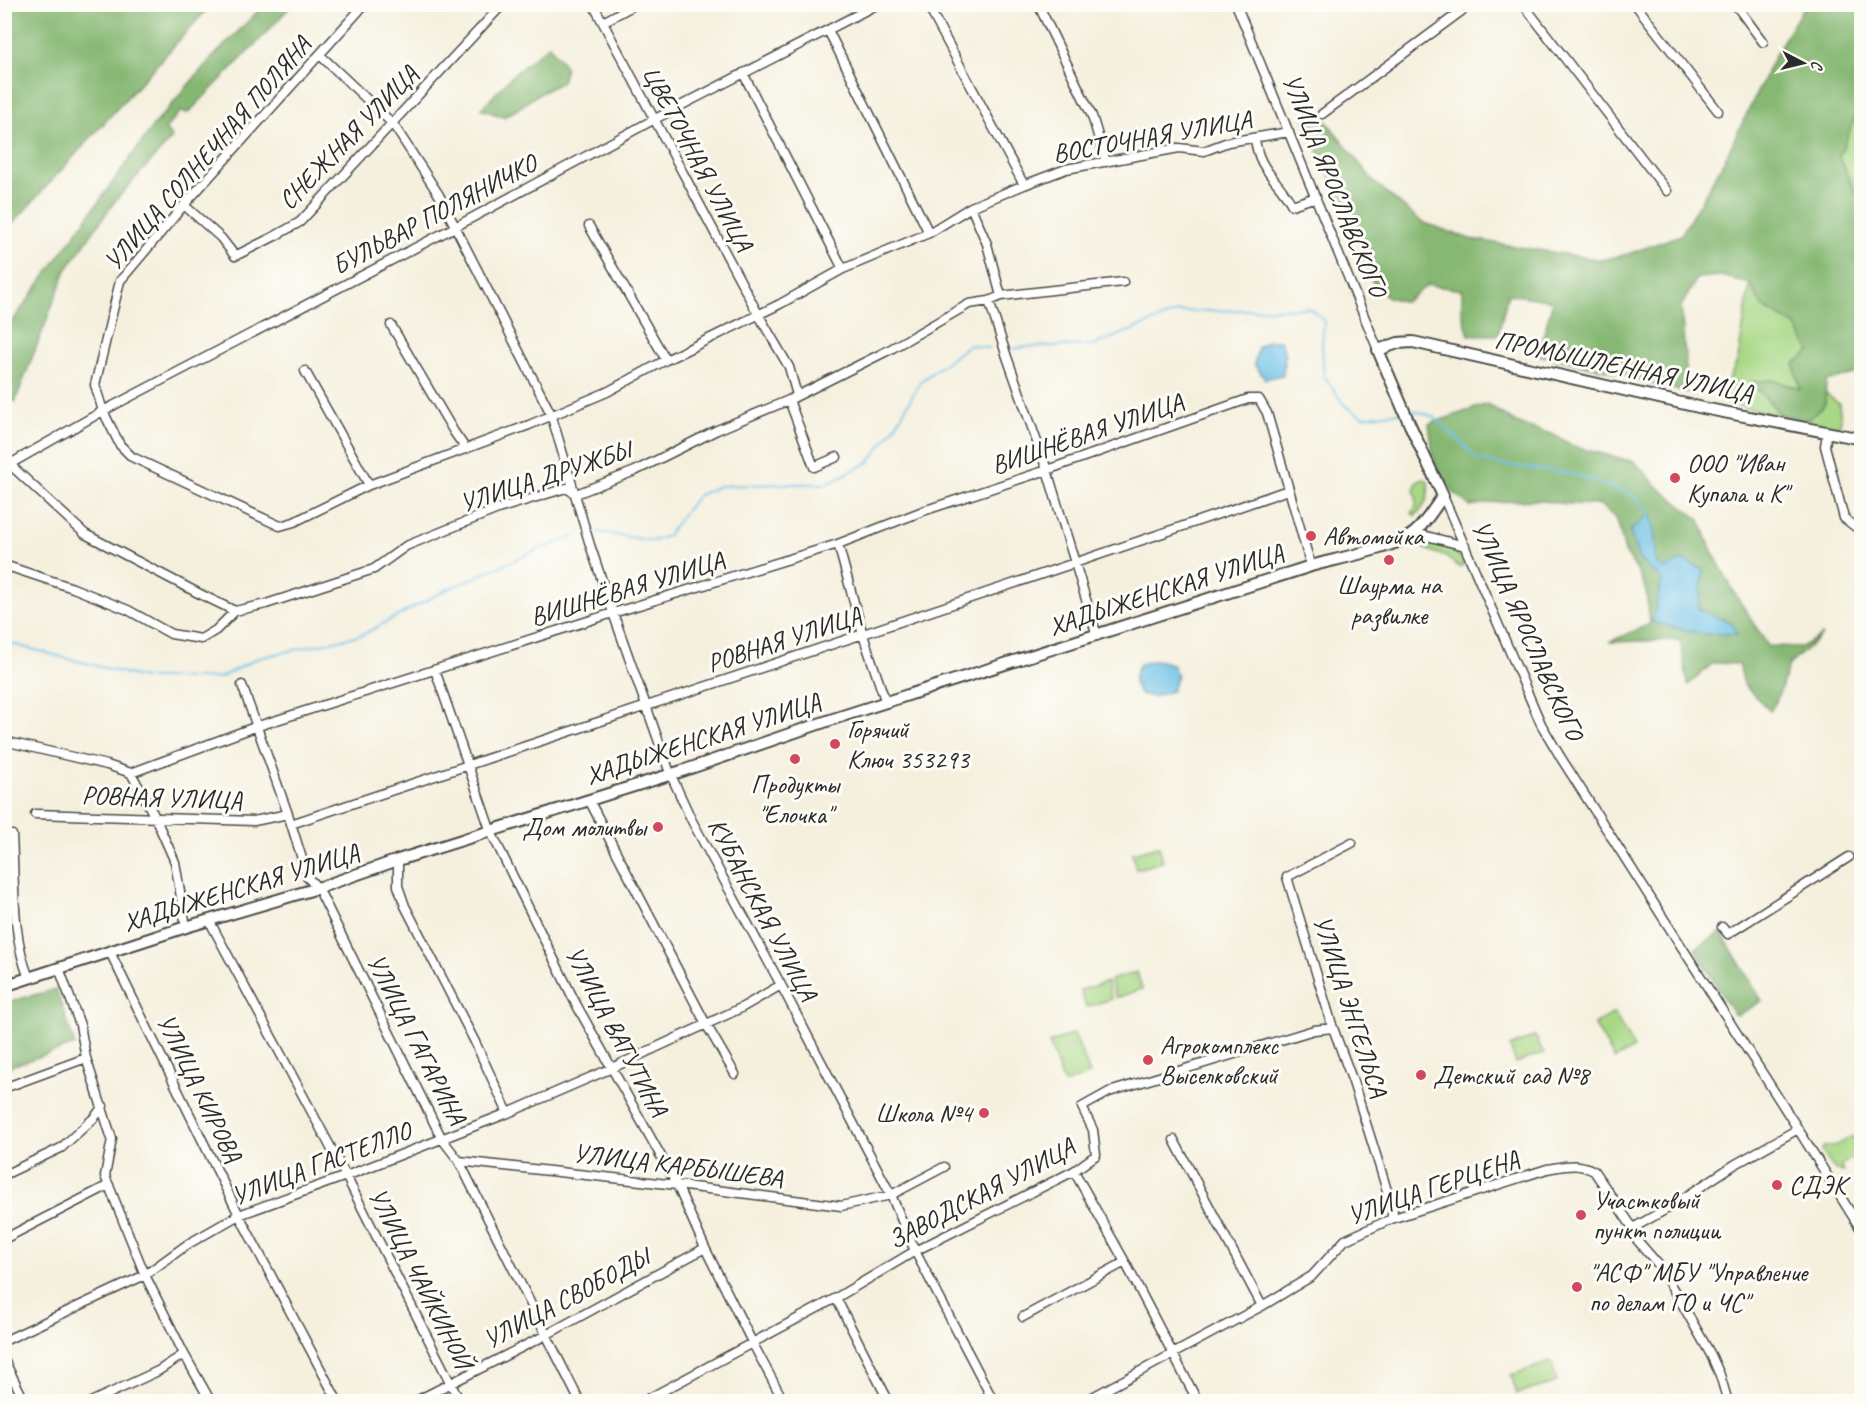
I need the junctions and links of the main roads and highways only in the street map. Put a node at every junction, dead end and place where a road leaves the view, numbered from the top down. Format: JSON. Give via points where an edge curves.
{"nodes":[{"id":1,"x":1378,"y":350,"type":"joint"},
{"id":2,"x":1862,"y":439,"type":"edge"},
{"id":3,"x":1415,"y":533,"type":"joint"},
{"id":4,"x":4,"y":986,"type":"edge"}],
"edges":[{"from":1,"to":2,"type":"main road","name":"ПРОМЫШЛЕННАЯ УЛИЦА","via":[[1413,342],[1703,408]]},
{"from":1,"to":3,"type":"main road","name":"УЛИЦА ЯРОСЛАВСКОГО","via":[[1443,496]]},
{"from":3,"to":4,"type":"main road","name":"ХАДЫЖЕНСКАЯ УЛИЦА"}]}
